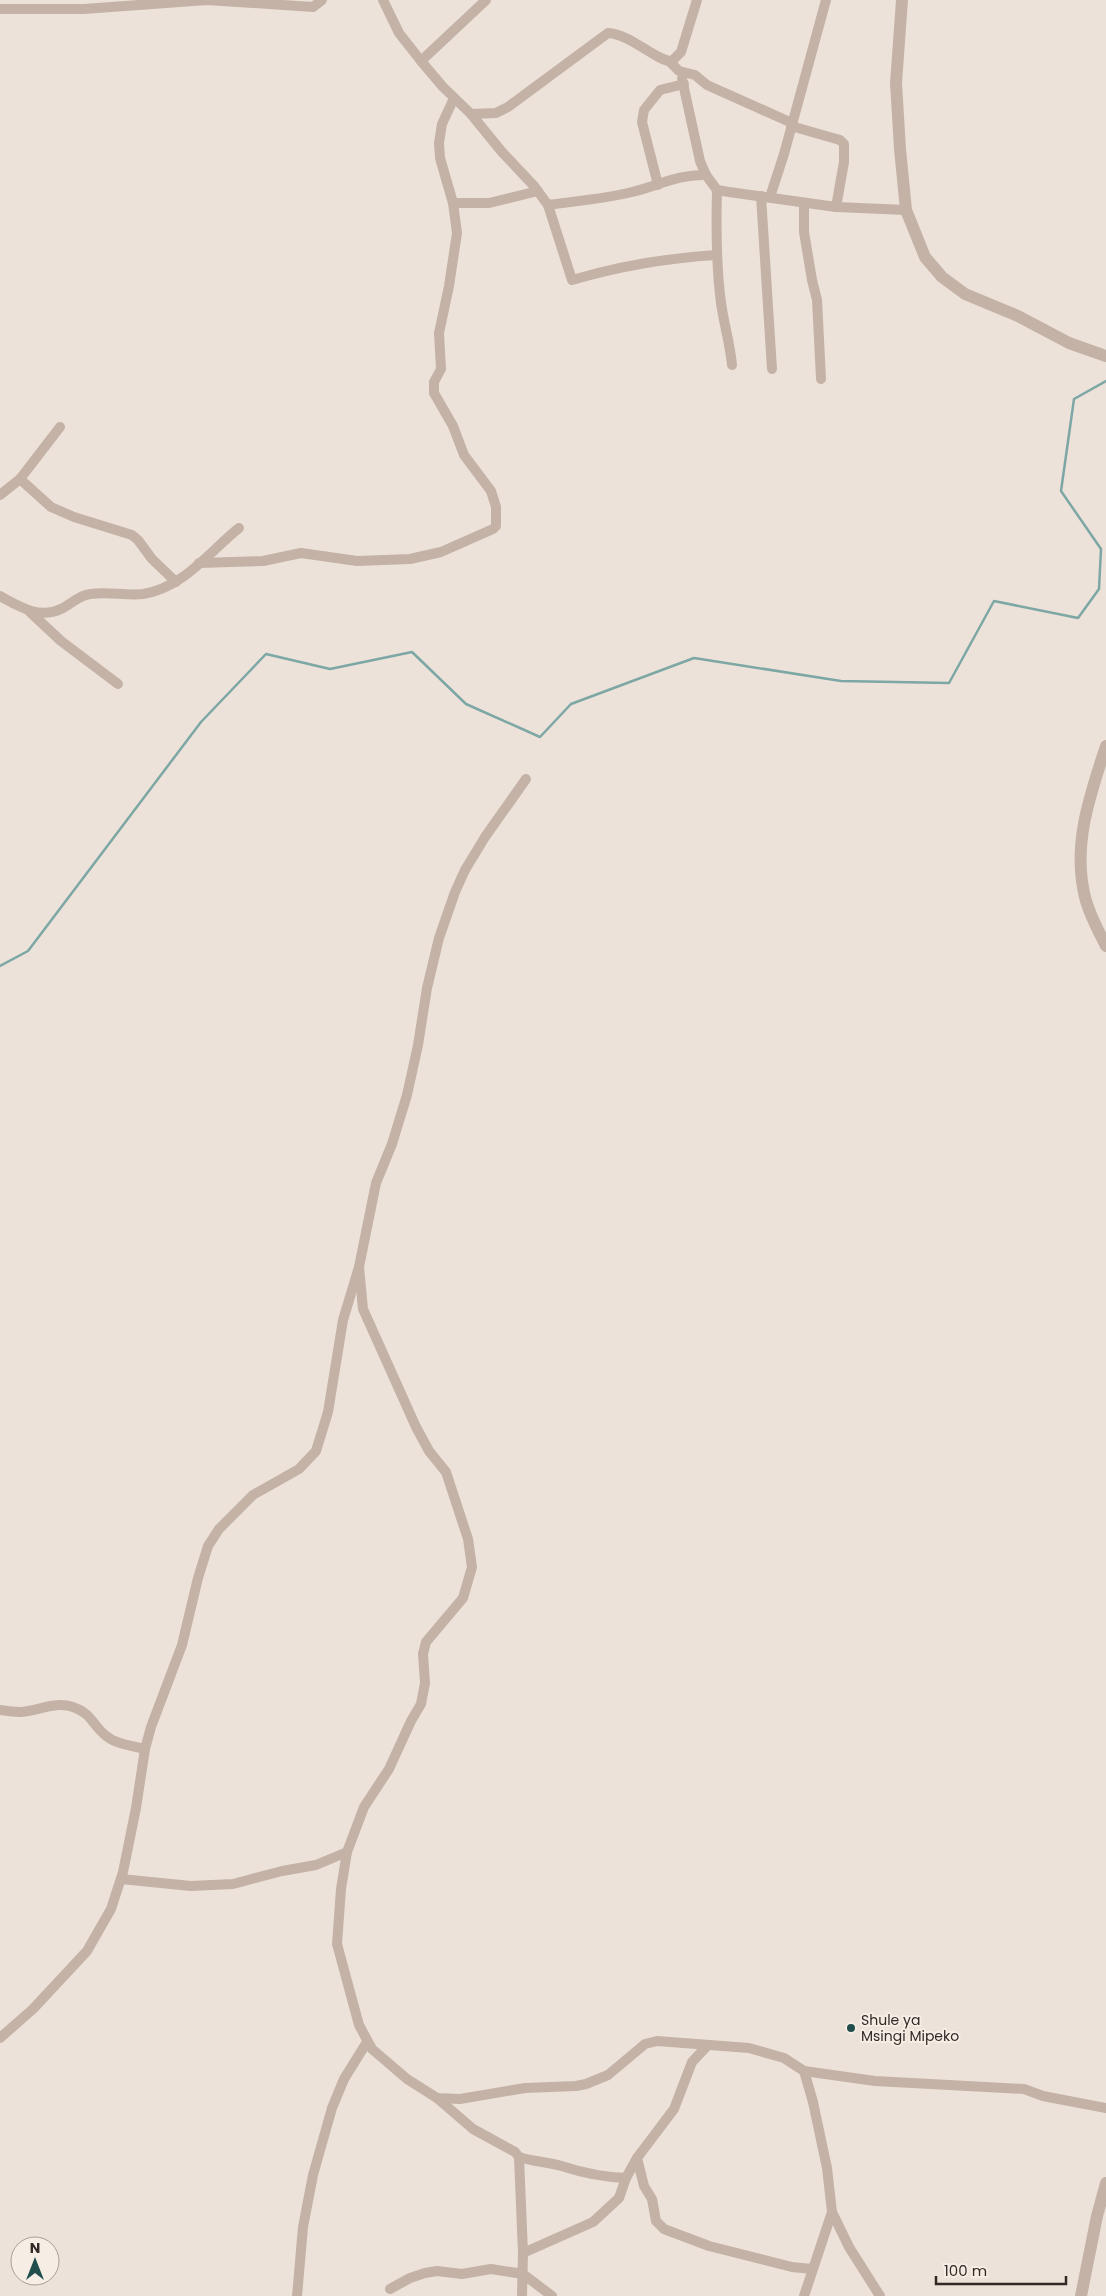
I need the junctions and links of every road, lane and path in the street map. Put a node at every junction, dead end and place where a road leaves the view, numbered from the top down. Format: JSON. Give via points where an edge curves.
{"nodes":[{"id":1,"x":322,"y":0,"type":"edge"},
{"id":2,"x":383,"y":0,"type":"edge"},
{"id":3,"x":486,"y":0,"type":"edge"},
{"id":4,"x":697,"y":0,"type":"edge"},
{"id":5,"x":826,"y":0,"type":"edge"},
{"id":6,"x":902,"y":0,"type":"edge"},
{"id":7,"x":82,"y":4,"type":"edge"},
{"id":8,"x":0,"y":10,"type":"edge"},
{"id":9,"x":421,"y":62,"type":"junction"},
{"id":10,"x":669,"y":62,"type":"junction"},
{"id":11,"x":679,"y":71,"type":"junction"},
{"id":12,"x":684,"y":84,"type":"junction"},
{"id":13,"x":454,"y":98,"type":"junction"},
{"id":14,"x":496,"y":112,"type":"junction"},
{"id":15,"x":471,"y":114,"type":"junction"},
{"id":16,"x":791,"y":125,"type":"junction"},
{"id":17,"x":485,"y":132,"type":"junction"},
{"id":18,"x":706,"y":175,"type":"junction"},
{"id":19,"x":658,"y":184,"type":"junction"},
{"id":20,"x":717,"y":190,"type":"junction"},
{"id":21,"x":538,"y":191,"type":"junction"},
{"id":22,"x":766,"y":197,"type":"junction"},
{"id":23,"x":453,"y":203,"type":"junction"},
{"id":24,"x":804,"y":204,"type":"junction"},
{"id":25,"x":548,"y":205,"type":"junction"},
{"id":26,"x":836,"y":207,"type":"junction"},
{"id":27,"x":906,"y":210,"type":"junction"},
{"id":28,"x":716,"y":255,"type":"junction"},
{"id":29,"x":1106,"y":356,"type":"edge"},
{"id":30,"x":732,"y":365,"type":"dead end"},
{"id":31,"x":772,"y":369,"type":"dead end"},
{"id":32,"x":821,"y":379,"type":"dead end"},
{"id":33,"x":60,"y":427,"type":"dead end"},
{"id":34,"x":20,"y":479,"type":"junction"},
{"id":35,"x":0,"y":495,"type":"edge"},
{"id":36,"x":239,"y":528,"type":"dead end"},
{"id":37,"x":199,"y":563,"type":"junction"},
{"id":38,"x":176,"y":582,"type":"junction"},
{"id":39,"x":0,"y":596,"type":"edge"},
{"id":40,"x":30,"y":612,"type":"junction"},
{"id":41,"x":118,"y":684,"type":"dead end"},
{"id":42,"x":1106,"y":746,"type":"edge"},
{"id":43,"x":526,"y":779,"type":"dead end"},
{"id":44,"x":1106,"y":946,"type":"edge"},
{"id":45,"x":359,"y":1267,"type":"junction"},
{"id":46,"x":0,"y":1710,"type":"edge"},
{"id":47,"x":145,"y":1749,"type":"junction"},
{"id":48,"x":347,"y":1852,"type":"junction"},
{"id":49,"x":121,"y":1879,"type":"junction"},
{"id":50,"x":0,"y":2038,"type":"edge"},
{"id":51,"x":367,"y":2042,"type":"junction"},
{"id":52,"x":707,"y":2046,"type":"junction"},
{"id":53,"x":804,"y":2071,"type":"junction"},
{"id":54,"x":437,"y":2098,"type":"junction"},
{"id":55,"x":1106,"y":2108,"type":"edge"},
{"id":56,"x":519,"y":2158,"type":"junction"},
{"id":57,"x":637,"y":2158,"type":"junction"},
{"id":58,"x":626,"y":2178,"type":"junction"},
{"id":59,"x":1106,"y":2183,"type":"edge"},
{"id":60,"x":832,"y":2212,"type":"junction"},
{"id":61,"x":523,"y":2253,"type":"junction"},
{"id":62,"x":812,"y":2269,"type":"junction"},
{"id":63,"x":524,"y":2274,"type":"junction"},
{"id":64,"x":390,"y":2290,"type":"dead end"},
{"id":65,"x":297,"y":2296,"type":"edge"},
{"id":66,"x":522,"y":2296,"type":"edge"},
{"id":67,"x":552,"y":2296,"type":"edge"},
{"id":68,"x":804,"y":2296,"type":"edge"},
{"id":69,"x":880,"y":2296,"type":"edge"},
{"id":70,"x":1082,"y":2296,"type":"edge"}],
"edges":[{"from":1,"to":7,"type":"street","via":[[313,6],[207,0]]},
{"from":2,"to":9,"type":"street","via":[[399,33]]},
{"from":3,"to":9,"type":"street"},
{"from":4,"to":10,"type":"street","via":[[681,52]]},
{"from":5,"to":16,"type":"street"},
{"from":6,"to":27,"type":"street","via":[[896,83]]},
{"from":7,"to":8,"type":"street"},
{"from":9,"to":13,"type":"street"},
{"from":10,"to":11,"type":"street"},
{"from":10,"to":14,"type":"street","via":[[630,40],[608,33],[508,107]]},
{"from":11,"to":12,"type":"street"},
{"from":11,"to":16,"type":"street","via":[[695,74],[707,85]]},
{"from":12,"to":18,"type":"street","via":[[700,161]]},
{"from":12,"to":19,"type":"street","via":[[660,90],[644,110],[642,122]]},
{"from":13,"to":15,"type":"street"},
{"from":13,"to":23,"type":"street","via":[[442,124],[440,143],[440,158]]},
{"from":14,"to":15,"type":"street"},
{"from":14,"to":17,"type":"street"},
{"from":15,"to":17,"type":"street"},
{"from":16,"to":22,"type":"street"},
{"from":16,"to":26,"type":"street","via":[[844,144]]},
{"from":17,"to":21,"type":"street"},
{"from":18,"to":19,"type":"street","via":[[685,175]]},
{"from":18,"to":20,"type":"street"},
{"from":19,"to":25,"type":"street","via":[[631,193]]},
{"from":20,"to":22,"type":"street"},
{"from":20,"to":28,"type":"street"},
{"from":21,"to":23,"type":"street","via":[[489,203]]},
{"from":21,"to":25,"type":"street"},
{"from":22,"to":24,"type":"street"},
{"from":22,"to":31,"type":"street"},
{"from":23,"to":37,"type":"street","via":[[456,249],[439,333],[442,369],[434,382],[434,393],[453,426],[464,455],[491,490],[496,506],[496,526],[441,552],[410,559],[357,561],[301,553],[263,561]]},
{"from":24,"to":26,"type":"street"},
{"from":24,"to":32,"type":"street","via":[[804,232],[817,300]]},
{"from":25,"to":28,"type":"street","via":[[572,280],[673,257]]},
{"from":26,"to":27,"type":"street"},
{"from":27,"to":29,"type":"street","via":[[925,257],[954,288],[1069,343]]},
{"from":28,"to":30,"type":"street"},
{"from":33,"to":34,"type":"street"},
{"from":34,"to":35,"type":"street"},
{"from":34,"to":38,"type":"street","via":[[51,506],[74,517],[132,535]]},
{"from":36,"to":37,"type":"street"},
{"from":37,"to":38,"type":"street"},
{"from":38,"to":40,"type":"street","via":[[162,590],[142,594],[89,594],[56,611]]},
{"from":39,"to":40,"type":"street"},
{"from":40,"to":41,"type":"street","via":[[61,641]]},
{"from":42,"to":44,"type":"street","via":[[1080,839],[1085,896]]},
{"from":43,"to":45,"type":"street","via":[[485,837],[454,892],[427,988],[402,1116],[376,1182]]},
{"from":45,"to":47,"type":"street","via":[[344,1320],[328,1412],[316,1450],[299,1468],[253,1495],[219,1529],[208,1546],[182,1645]]},
{"from":45,"to":48,"type":"street","via":[[360,1296],[366,1317],[416,1427],[446,1472],[468,1539],[472,1567],[463,1598],[426,1642],[421,1704],[389,1769],[364,1807]]},
{"from":46,"to":47,"type":"street","via":[[20,1712],[49,1705],[71,1706],[93,1719],[106,1736],[119,1743]]},
{"from":47,"to":49,"type":"street"},
{"from":48,"to":49,"type":"street","via":[[316,1865],[233,1884],[191,1886]]},
{"from":48,"to":51,"type":"street","via":[[337,1944],[356,2018]]},
{"from":49,"to":50,"type":"street","via":[[107,1916],[87,1950],[33,2009]]},
{"from":51,"to":54,"type":"street","via":[[407,2079]]},
{"from":51,"to":65,"type":"street","via":[[344,2079],[332,2108],[313,2174],[304,2220]]},
{"from":52,"to":53,"type":"street","via":[[749,2048],[770,2053]]},
{"from":52,"to":54,"type":"street","via":[[669,2041],[646,2044],[608,2075],[576,2086],[525,2088],[460,2099]]},
{"from":52,"to":57,"type":"street","via":[[692,2062],[674,2109]]},
{"from":53,"to":55,"type":"street","via":[[875,2081],[1024,2089],[1043,2096]]},
{"from":53,"to":60,"type":"street","via":[[827,2168]]},
{"from":54,"to":56,"type":"street","via":[[473,2129],[515,2152]]},
{"from":56,"to":58,"type":"street","via":[[586,2174]]},
{"from":56,"to":61,"type":"street"},
{"from":57,"to":58,"type":"street"},
{"from":57,"to":62,"type":"street","via":[[644,2186],[652,2199],[656,2221],[664,2229],[709,2246]]},
{"from":58,"to":61,"type":"street","via":[[619,2198],[593,2222]]},
{"from":59,"to":70,"type":"street"},
{"from":60,"to":62,"type":"street"},
{"from":60,"to":69,"type":"street","via":[[849,2247]]},
{"from":61,"to":63,"type":"street"},
{"from":62,"to":68,"type":"street"},
{"from":63,"to":64,"type":"street","via":[[491,2269],[462,2274],[437,2271],[410,2278]]},
{"from":63,"to":66,"type":"street"},
{"from":63,"to":67,"type":"street"}]}
